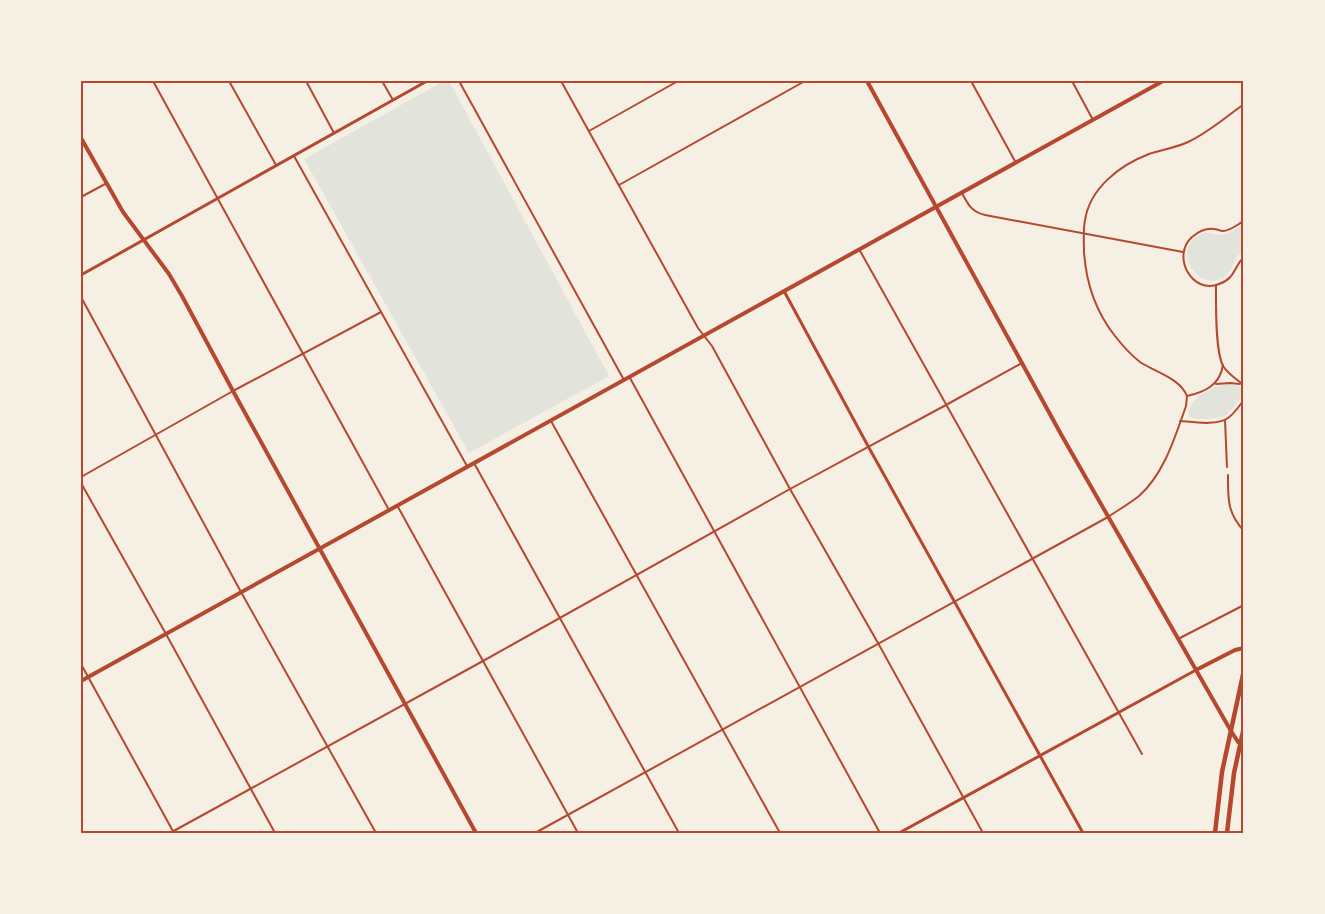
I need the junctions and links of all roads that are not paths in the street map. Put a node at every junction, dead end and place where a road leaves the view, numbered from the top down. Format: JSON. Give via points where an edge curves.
{"nodes":[{"id":1,"x":153,"y":81,"type":"edge"},
{"id":2,"x":229,"y":81,"type":"edge"},
{"id":3,"x":306,"y":81,"type":"edge"},
{"id":4,"x":382,"y":81,"type":"edge"},
{"id":5,"x":427,"y":81,"type":"edge"},
{"id":6,"x":459,"y":81,"type":"edge"},
{"id":7,"x":561,"y":81,"type":"edge"},
{"id":8,"x":678,"y":81,"type":"edge"},
{"id":9,"x":805,"y":81,"type":"edge"},
{"id":10,"x":867,"y":81,"type":"edge"},
{"id":11,"x":971,"y":81,"type":"edge"},
{"id":12,"x":1072,"y":81,"type":"edge"},
{"id":13,"x":1163,"y":81,"type":"edge"},
{"id":14,"x":393,"y":100,"type":"junction"},
{"id":15,"x":1244,"y":104,"type":"edge"},
{"id":16,"x":1094,"y":120,"type":"junction"},
{"id":17,"x":589,"y":131,"type":"junction"},
{"id":18,"x":334,"y":133,"type":"junction"},
{"id":19,"x":81,"y":138,"type":"edge"},
{"id":20,"x":294,"y":156,"type":"junction"},
{"id":21,"x":1016,"y":163,"type":"junction"},
{"id":22,"x":276,"y":165,"type":"junction"},
{"id":23,"x":107,"y":183,"type":"junction"},
{"id":24,"x":618,"y":186,"type":"junction"},
{"id":25,"x":962,"y":193,"type":"junction"},
{"id":26,"x":81,"y":197,"type":"edge"},
{"id":27,"x":217,"y":198,"type":"junction"},
{"id":28,"x":936,"y":207,"type":"junction"},
{"id":29,"x":1244,"y":221,"type":"edge"},
{"id":30,"x":1084,"y":233,"type":"junction"},
{"id":31,"x":144,"y":240,"type":"junction"},
{"id":32,"x":859,"y":249,"type":"junction"},
{"id":33,"x":1183,"y":252,"type":"junction"},
{"id":34,"x":1244,"y":257,"type":"edge"},
{"id":35,"x":81,"y":275,"type":"edge"},
{"id":36,"x":1216,"y":285,"type":"junction"},
{"id":37,"x":784,"y":291,"type":"junction"},
{"id":38,"x":81,"y":297,"type":"edge"},
{"id":39,"x":381,"y":312,"type":"junction"},
{"id":40,"x":705,"y":335,"type":"junction"},
{"id":41,"x":303,"y":354,"type":"junction"},
{"id":42,"x":1022,"y":363,"type":"junction"},
{"id":43,"x":1223,"y":365,"type":"junction"},
{"id":44,"x":629,"y":377,"type":"junction"},
{"id":45,"x":624,"y":380,"type":"junction"},
{"id":46,"x":1213,"y":384,"type":"junction"},
{"id":47,"x":1243,"y":385,"type":"edge"},
{"id":48,"x":233,"y":391,"type":"junction"},
{"id":49,"x":1187,"y":396,"type":"junction"},
{"id":50,"x":1244,"y":400,"type":"edge"},
{"id":51,"x":946,"y":405,"type":"junction"},
{"id":52,"x":551,"y":420,"type":"junction"},
{"id":53,"x":1225,"y":420,"type":"junction"},
{"id":54,"x":1180,"y":422,"type":"junction"},
{"id":55,"x":156,"y":435,"type":"junction"},
{"id":56,"x":868,"y":446,"type":"junction"},
{"id":57,"x":474,"y":463,"type":"junction"},
{"id":58,"x":467,"y":466,"type":"junction"},
{"id":59,"x":1227,"y":468,"type":"dead end"},
{"id":60,"x":1228,"y":475,"type":"dead end"},
{"id":61,"x":81,"y":477,"type":"edge"},
{"id":62,"x":81,"y":483,"type":"edge"},
{"id":63,"x":790,"y":489,"type":"junction"},
{"id":64,"x":397,"y":505,"type":"junction"},
{"id":65,"x":388,"y":510,"type":"junction"},
{"id":66,"x":1108,"y":517,"type":"junction"},
{"id":67,"x":714,"y":531,"type":"junction"},
{"id":68,"x":1244,"y":531,"type":"edge"},
{"id":69,"x":320,"y":548,"type":"junction"},
{"id":70,"x":1032,"y":558,"type":"junction"},
{"id":71,"x":637,"y":574,"type":"junction"},
{"id":72,"x":241,"y":592,"type":"junction"},
{"id":73,"x":955,"y":601,"type":"junction"},
{"id":74,"x":1244,"y":605,"type":"edge"},
{"id":75,"x":560,"y":618,"type":"junction"},
{"id":76,"x":166,"y":634,"type":"junction"},
{"id":77,"x":1178,"y":639,"type":"junction"},
{"id":78,"x":878,"y":643,"type":"junction"},
{"id":79,"x":1244,"y":648,"type":"edge"},
{"id":80,"x":483,"y":661,"type":"junction"},
{"id":81,"x":81,"y":664,"type":"edge"},
{"id":82,"x":1196,"y":670,"type":"junction"},
{"id":83,"x":1244,"y":670,"type":"edge"},
{"id":84,"x":88,"y":677,"type":"junction"},
{"id":85,"x":81,"y":681,"type":"edge"},
{"id":86,"x":799,"y":687,"type":"junction"},
{"id":87,"x":405,"y":703,"type":"junction"},
{"id":88,"x":1118,"y":713,"type":"junction"},
{"id":89,"x":1244,"y":728,"type":"edge"},
{"id":90,"x":723,"y":729,"type":"junction"},
{"id":91,"x":1231,"y":731,"type":"junction"},
{"id":92,"x":1242,"y":744,"type":"edge"},
{"id":93,"x":327,"y":747,"type":"junction"},
{"id":94,"x":1142,"y":754,"type":"dead end"},
{"id":95,"x":1040,"y":756,"type":"junction"},
{"id":96,"x":645,"y":772,"type":"junction"},
{"id":97,"x":250,"y":789,"type":"junction"},
{"id":98,"x":963,"y":797,"type":"junction"},
{"id":99,"x":568,"y":815,"type":"junction"},
{"id":100,"x":172,"y":832,"type":"edge"},
{"id":101,"x":275,"y":833,"type":"edge"},
{"id":102,"x":376,"y":833,"type":"edge"},
{"id":103,"x":477,"y":833,"type":"edge"},
{"id":104,"x":535,"y":833,"type":"edge"},
{"id":105,"x":578,"y":833,"type":"edge"},
{"id":106,"x":679,"y":833,"type":"edge"},
{"id":107,"x":780,"y":833,"type":"edge"},
{"id":108,"x":880,"y":833,"type":"edge"},
{"id":109,"x":899,"y":833,"type":"edge"},
{"id":110,"x":983,"y":833,"type":"edge"},
{"id":111,"x":1083,"y":833,"type":"edge"},
{"id":112,"x":1215,"y":833,"type":"edge"},
{"id":113,"x":1227,"y":833,"type":"edge"}],
"edges":[{"from":1,"to":27,"type":"street"},
{"from":2,"to":22,"type":"street"},
{"from":3,"to":18,"type":"street"},
{"from":4,"to":14,"type":"street"},
{"from":5,"to":14,"type":"street"},
{"from":6,"to":45,"type":"street"},
{"from":7,"to":17,"type":"street"},
{"from":8,"to":17,"type":"street"},
{"from":9,"to":24,"type":"street"},
{"from":10,"to":28,"type":"main road"},
{"from":11,"to":21,"type":"street"},
{"from":12,"to":16,"type":"street"},
{"from":13,"to":16,"type":"main road"},
{"from":14,"to":18,"type":"street"},
{"from":15,"to":30,"type":"street","via":[[1190,141],[1119,169],[1092,200]]},
{"from":16,"to":21,"type":"main road"},
{"from":17,"to":24,"type":"street"},
{"from":18,"to":20,"type":"street"},
{"from":19,"to":23,"type":"main road"},
{"from":20,"to":22,"type":"street"},
{"from":20,"to":39,"type":"street"},
{"from":21,"to":25,"type":"main road"},
{"from":22,"to":27,"type":"street"},
{"from":23,"to":26,"type":"street"},
{"from":23,"to":31,"type":"main road"},
{"from":24,"to":40,"type":"street"},
{"from":25,"to":28,"type":"main road"},
{"from":25,"to":30,"type":"street","via":[[971,209],[981,214]]},
{"from":27,"to":31,"type":"street"},
{"from":27,"to":41,"type":"street"},
{"from":28,"to":32,"type":"main road"},
{"from":28,"to":42,"type":"main road"},
{"from":29,"to":33,"type":"street","via":[[1225,231],[1198,233]]},
{"from":30,"to":33,"type":"street"},
{"from":30,"to":49,"type":"street","via":[[1089,286],[1108,327],[1136,359],[1177,382]]},
{"from":31,"to":35,"type":"street"},
{"from":31,"to":48,"type":"main road","via":[[182,296]]},
{"from":32,"to":37,"type":"main road"},
{"from":32,"to":51,"type":"street"},
{"from":33,"to":36,"type":"street","via":[[1191,277],[1202,284]]},
{"from":34,"to":36,"type":"street","via":[[1226,281]]},
{"from":36,"to":43,"type":"street"},
{"from":37,"to":40,"type":"main road"},
{"from":37,"to":56,"type":"street"},
{"from":38,"to":55,"type":"street"},
{"from":39,"to":41,"type":"street"},
{"from":39,"to":58,"type":"street"},
{"from":40,"to":44,"type":"main road"},
{"from":40,"to":63,"type":"street"},
{"from":41,"to":48,"type":"street"},
{"from":41,"to":65,"type":"street"},
{"from":42,"to":51,"type":"street"},
{"from":42,"to":66,"type":"main road"},
{"from":43,"to":46,"type":"street","via":[[1220,378]]},
{"from":43,"to":47,"type":"street"},
{"from":44,"to":45,"type":"main road"},
{"from":44,"to":67,"type":"street"},
{"from":45,"to":52,"type":"main road"},
{"from":46,"to":47,"type":"street"},
{"from":46,"to":49,"type":"street"},
{"from":48,"to":55,"type":"street"},
{"from":48,"to":69,"type":"main road"},
{"from":49,"to":54,"type":"street"},
{"from":50,"to":53,"type":"street"},
{"from":51,"to":56,"type":"street"},
{"from":51,"to":70,"type":"street"},
{"from":52,"to":57,"type":"main road"},
{"from":52,"to":71,"type":"street"},
{"from":53,"to":54,"type":"street"},
{"from":53,"to":59,"type":"street"},
{"from":54,"to":66,"type":"street","via":[[1153,481]]},
{"from":55,"to":61,"type":"street"},
{"from":55,"to":72,"type":"street"},
{"from":56,"to":63,"type":"street"},
{"from":56,"to":73,"type":"street"},
{"from":57,"to":58,"type":"main road"},
{"from":57,"to":75,"type":"street"},
{"from":58,"to":64,"type":"main road"},
{"from":60,"to":68,"type":"street","via":[[1230,510]]},
{"from":62,"to":76,"type":"street"},
{"from":63,"to":67,"type":"street"},
{"from":63,"to":78,"type":"street"},
{"from":64,"to":65,"type":"main road"},
{"from":64,"to":80,"type":"street"},
{"from":65,"to":69,"type":"main road"},
{"from":66,"to":70,"type":"street"},
{"from":66,"to":77,"type":"main road"},
{"from":67,"to":71,"type":"street"},
{"from":67,"to":86,"type":"street"},
{"from":69,"to":72,"type":"main road"},
{"from":69,"to":87,"type":"main road"},
{"from":70,"to":73,"type":"street"},
{"from":70,"to":88,"type":"street"},
{"from":71,"to":75,"type":"street"},
{"from":71,"to":90,"type":"street"},
{"from":72,"to":76,"type":"main road"},
{"from":72,"to":93,"type":"street"},
{"from":73,"to":78,"type":"street"},
{"from":73,"to":95,"type":"street"},
{"from":74,"to":77,"type":"street"},
{"from":75,"to":80,"type":"street"},
{"from":75,"to":96,"type":"street"},
{"from":76,"to":84,"type":"main road"},
{"from":76,"to":97,"type":"street"},
{"from":77,"to":82,"type":"main road"},
{"from":78,"to":86,"type":"street"},
{"from":78,"to":98,"type":"street"},
{"from":79,"to":82,"type":"main road"},
{"from":80,"to":87,"type":"street"},
{"from":80,"to":99,"type":"street"},
{"from":81,"to":84,"type":"street"},
{"from":82,"to":88,"type":"street"},
{"from":82,"to":91,"type":"main road"},
{"from":83,"to":91,"type":"highway"},
{"from":84,"to":85,"type":"main road"},
{"from":84,"to":100,"type":"street"},
{"from":86,"to":90,"type":"street"},
{"from":86,"to":108,"type":"street"},
{"from":87,"to":93,"type":"street"},
{"from":87,"to":103,"type":"main road"},
{"from":88,"to":94,"type":"street"},
{"from":88,"to":95,"type":"street"},
{"from":89,"to":92,"type":"highway"},
{"from":90,"to":96,"type":"street"},
{"from":90,"to":107,"type":"street"},
{"from":91,"to":92,"type":"main road"},
{"from":91,"to":112,"type":"highway"},
{"from":92,"to":113,"type":"highway","via":[[1234,773]]},
{"from":93,"to":97,"type":"street"},
{"from":93,"to":102,"type":"street"},
{"from":95,"to":98,"type":"street"},
{"from":95,"to":111,"type":"street"},
{"from":96,"to":99,"type":"street"},
{"from":96,"to":106,"type":"street"},
{"from":97,"to":100,"type":"street"},
{"from":97,"to":101,"type":"street"},
{"from":98,"to":109,"type":"street"},
{"from":98,"to":110,"type":"street"},
{"from":99,"to":104,"type":"street"},
{"from":99,"to":105,"type":"street"}]}
